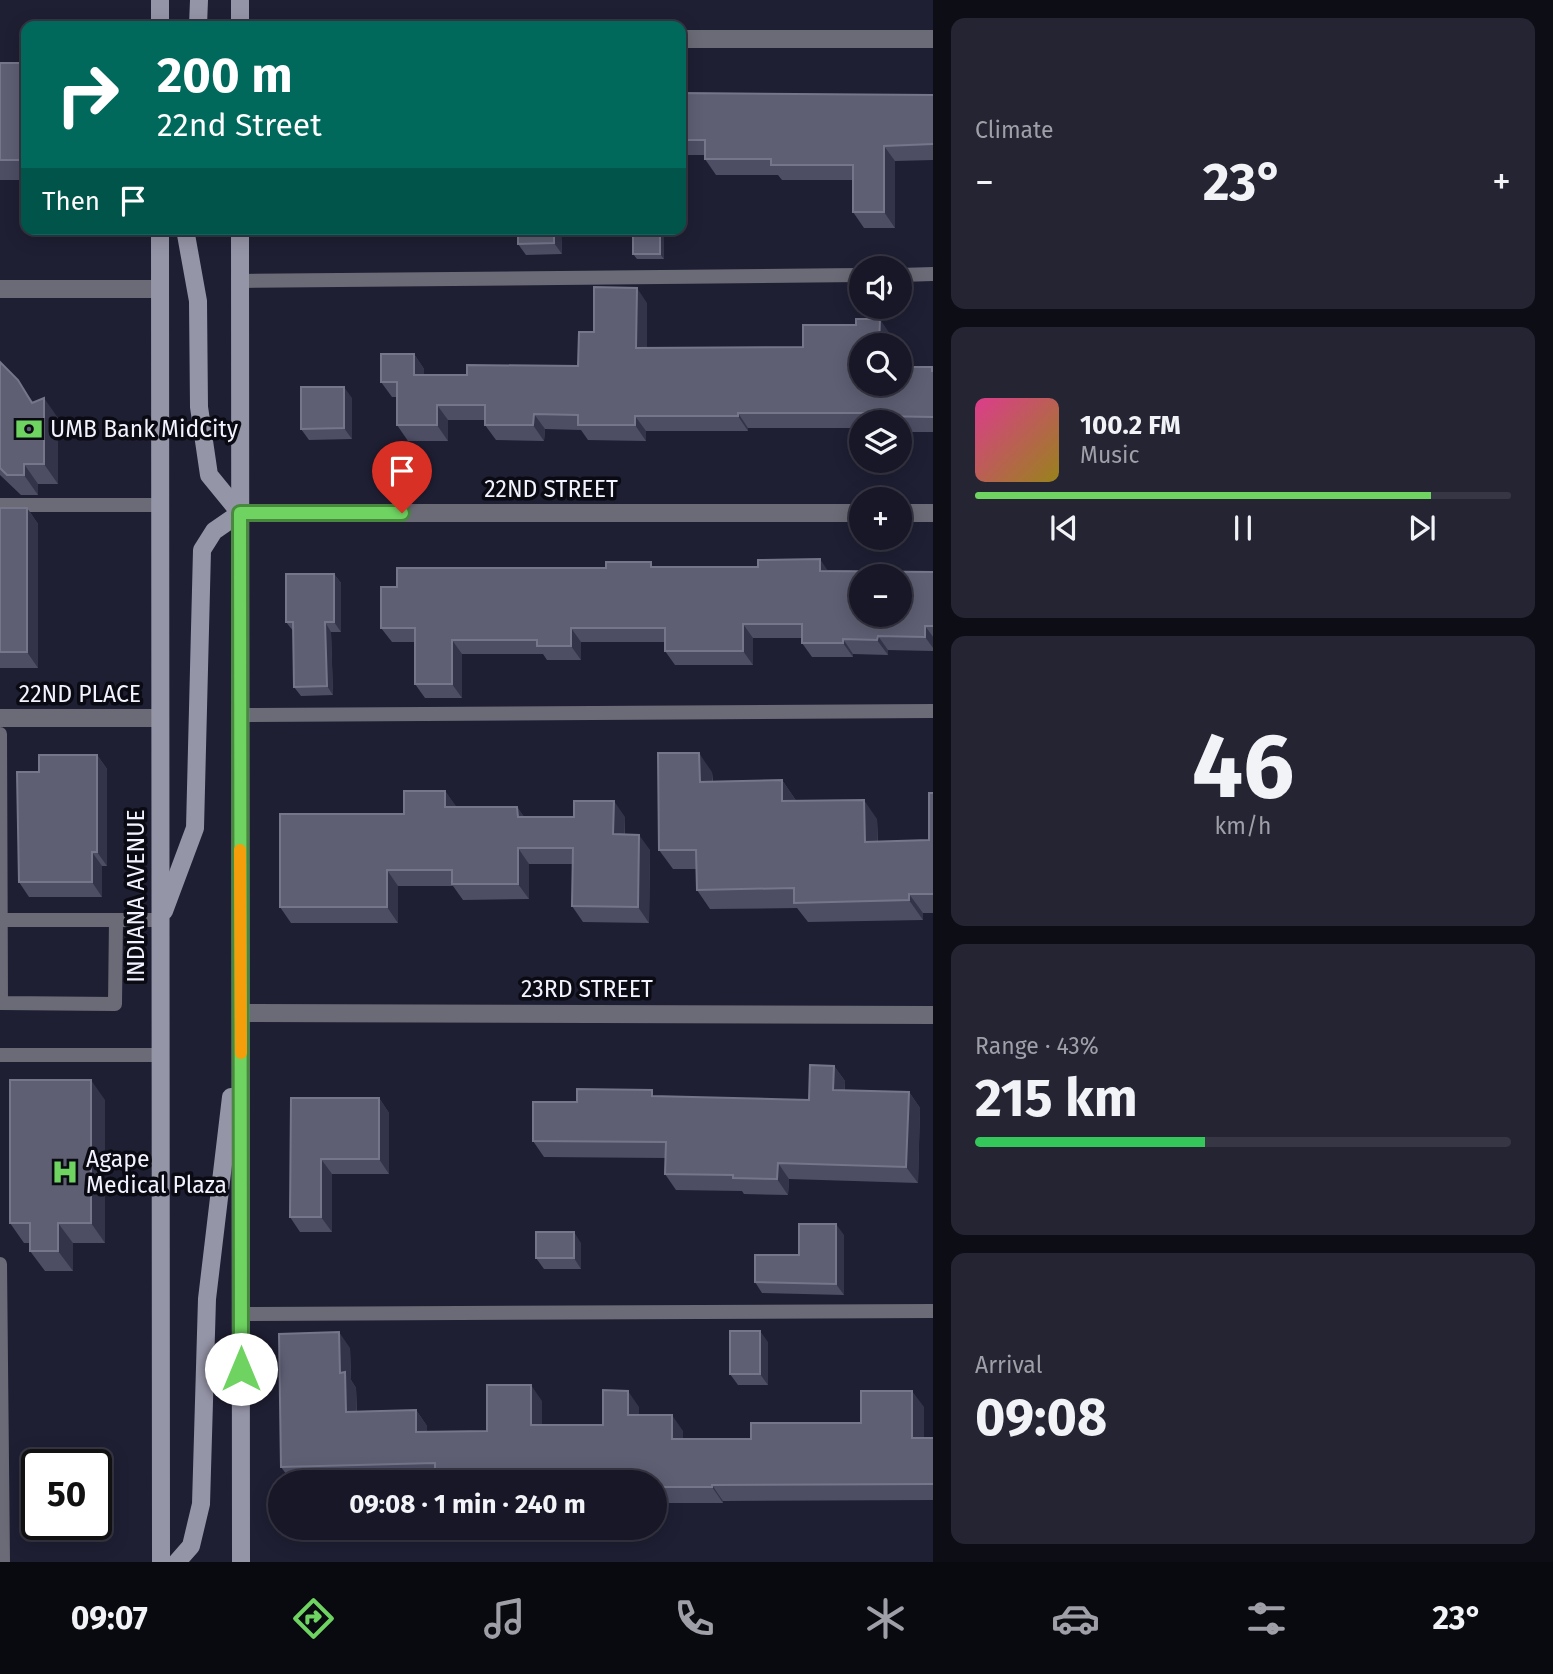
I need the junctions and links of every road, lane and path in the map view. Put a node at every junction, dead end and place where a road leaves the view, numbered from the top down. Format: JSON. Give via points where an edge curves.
{"nodes":[{"id":1,"x":160,"y":0,"type":"edge"},
{"id":2,"x":199,"y":0,"type":"edge"},
{"id":3,"x":240,"y":0,"type":"edge"},
{"id":4,"x":160,"y":21,"type":"edge"},
{"id":5,"x":198,"y":21,"type":"edge"},
{"id":6,"x":240,"y":21,"type":"edge"},
{"id":7,"x":686,"y":39,"type":"edge"},
{"id":8,"x":933,"y":39,"type":"edge"},
{"id":9,"x":160,"y":235,"type":"edge"},
{"id":10,"x":186,"y":235,"type":"edge"},
{"id":11,"x":231,"y":235,"type":"edge"},
{"id":12,"x":240,"y":235,"type":"edge"},
{"id":13,"x":933,"y":274,"type":"edge"},
{"id":14,"x":849,"y":275,"type":"edge"},
{"id":15,"x":912,"y":275,"type":"edge"},
{"id":16,"x":240,"y":276,"type":"junction"},
{"id":17,"x":0,"y":289,"type":"edge"},
{"id":18,"x":160,"y":289,"type":"junction"},
{"id":19,"x":0,"y":505,"type":"edge"},
{"id":20,"x":160,"y":505,"type":"junction"},
{"id":21,"x":240,"y":513,"type":"junction"},
{"id":22,"x":849,"y":513,"type":"edge"},
{"id":23,"x":912,"y":513,"type":"edge"},
{"id":24,"x":933,"y":513,"type":"edge"},
{"id":25,"x":933,"y":711,"type":"edge"},
{"id":26,"x":240,"y":715,"type":"junction"},
{"id":27,"x":0,"y":718,"type":"edge"},
{"id":28,"x":160,"y":718,"type":"junction"},
{"id":29,"x":0,"y":734,"type":"edge"},
{"id":30,"x":0,"y":791,"type":"edge"},
{"id":31,"x":0,"y":878,"type":"edge"},
{"id":32,"x":0,"y":919,"type":"edge"},
{"id":33,"x":116,"y":920,"type":"junction"},
{"id":34,"x":161,"y":920,"type":"junction"},
{"id":35,"x":0,"y":982,"type":"edge"},
{"id":36,"x":241,"y":1013,"type":"junction"},
{"id":37,"x":933,"y":1015,"type":"edge"},
{"id":38,"x":0,"y":1055,"type":"edge"},
{"id":39,"x":161,"y":1055,"type":"junction"},
{"id":40,"x":0,"y":1264,"type":"edge"},
{"id":41,"x":933,"y":1311,"type":"edge"},
{"id":42,"x":241,"y":1314,"type":"junction"},
{"id":43,"x":1,"y":1380,"type":"edge"},
{"id":44,"x":3,"y":1562,"type":"edge"},
{"id":45,"x":161,"y":1562,"type":"edge"},
{"id":46,"x":177,"y":1562,"type":"edge"},
{"id":47,"x":241,"y":1562,"type":"edge"}],
"edges":[{"from":1,"to":4,"type":"main road"},
{"from":2,"to":5,"type":"main road"},
{"from":3,"to":6,"type":"main road"},
{"from":7,"to":8,"type":"street"},
{"from":9,"to":18,"type":"main road","name":"INDIANA AVENUE"},
{"from":10,"to":21,"type":"main road","via":[[198,300],[199,407],[209,475]]},
{"from":11,"to":16,"type":"main road"},
{"from":12,"to":16,"type":"main road"},
{"from":13,"to":15,"type":"lane"},
{"from":14,"to":16,"type":"lane"},
{"from":16,"to":21,"type":"main road"},
{"from":17,"to":18,"type":"street"},
{"from":18,"to":20,"type":"main road","name":"INDIANA AVENUE"},
{"from":19,"to":20,"type":"lane"},
{"from":20,"to":28,"type":"main road","name":"INDIANA AVENUE"},
{"from":21,"to":22,"type":"street","name":"22ND STREET"},
{"from":21,"to":26,"type":"main road"},
{"from":21,"to":34,"type":"main road","via":[[214,531],[202,550],[195,828]]},
{"from":23,"to":24,"type":"street"},
{"from":25,"to":26,"type":"lane"},
{"from":26,"to":36,"type":"main road"},
{"from":27,"to":28,"type":"street","name":"22ND PLACE"},
{"from":28,"to":34,"type":"main road","name":"INDIANA AVENUE"},
{"from":29,"to":30,"type":"lane"},
{"from":30,"to":31,"type":"lane"},
{"from":31,"to":32,"type":"lane"},
{"from":32,"to":33,"type":"lane"},
{"from":32,"to":35,"type":"lane"},
{"from":33,"to":34,"type":"lane"},
{"from":33,"to":35,"type":"lane","via":[[114,1004],[1,1003]]},
{"from":34,"to":39,"type":"main road","name":"INDIANA AVENUE"},
{"from":36,"to":37,"type":"street","name":"23RD STREET"},
{"from":36,"to":42,"type":"main road"},
{"from":36,"to":46,"type":"main road","via":[[207,1299],[201,1504],[191,1546]]},
{"from":38,"to":39,"type":"lane"},
{"from":39,"to":45,"type":"main road","name":"INDIANA AVENUE"},
{"from":40,"to":43,"type":"lane"},
{"from":41,"to":42,"type":"lane"},
{"from":42,"to":47,"type":"main road"},
{"from":43,"to":44,"type":"lane"}]}
